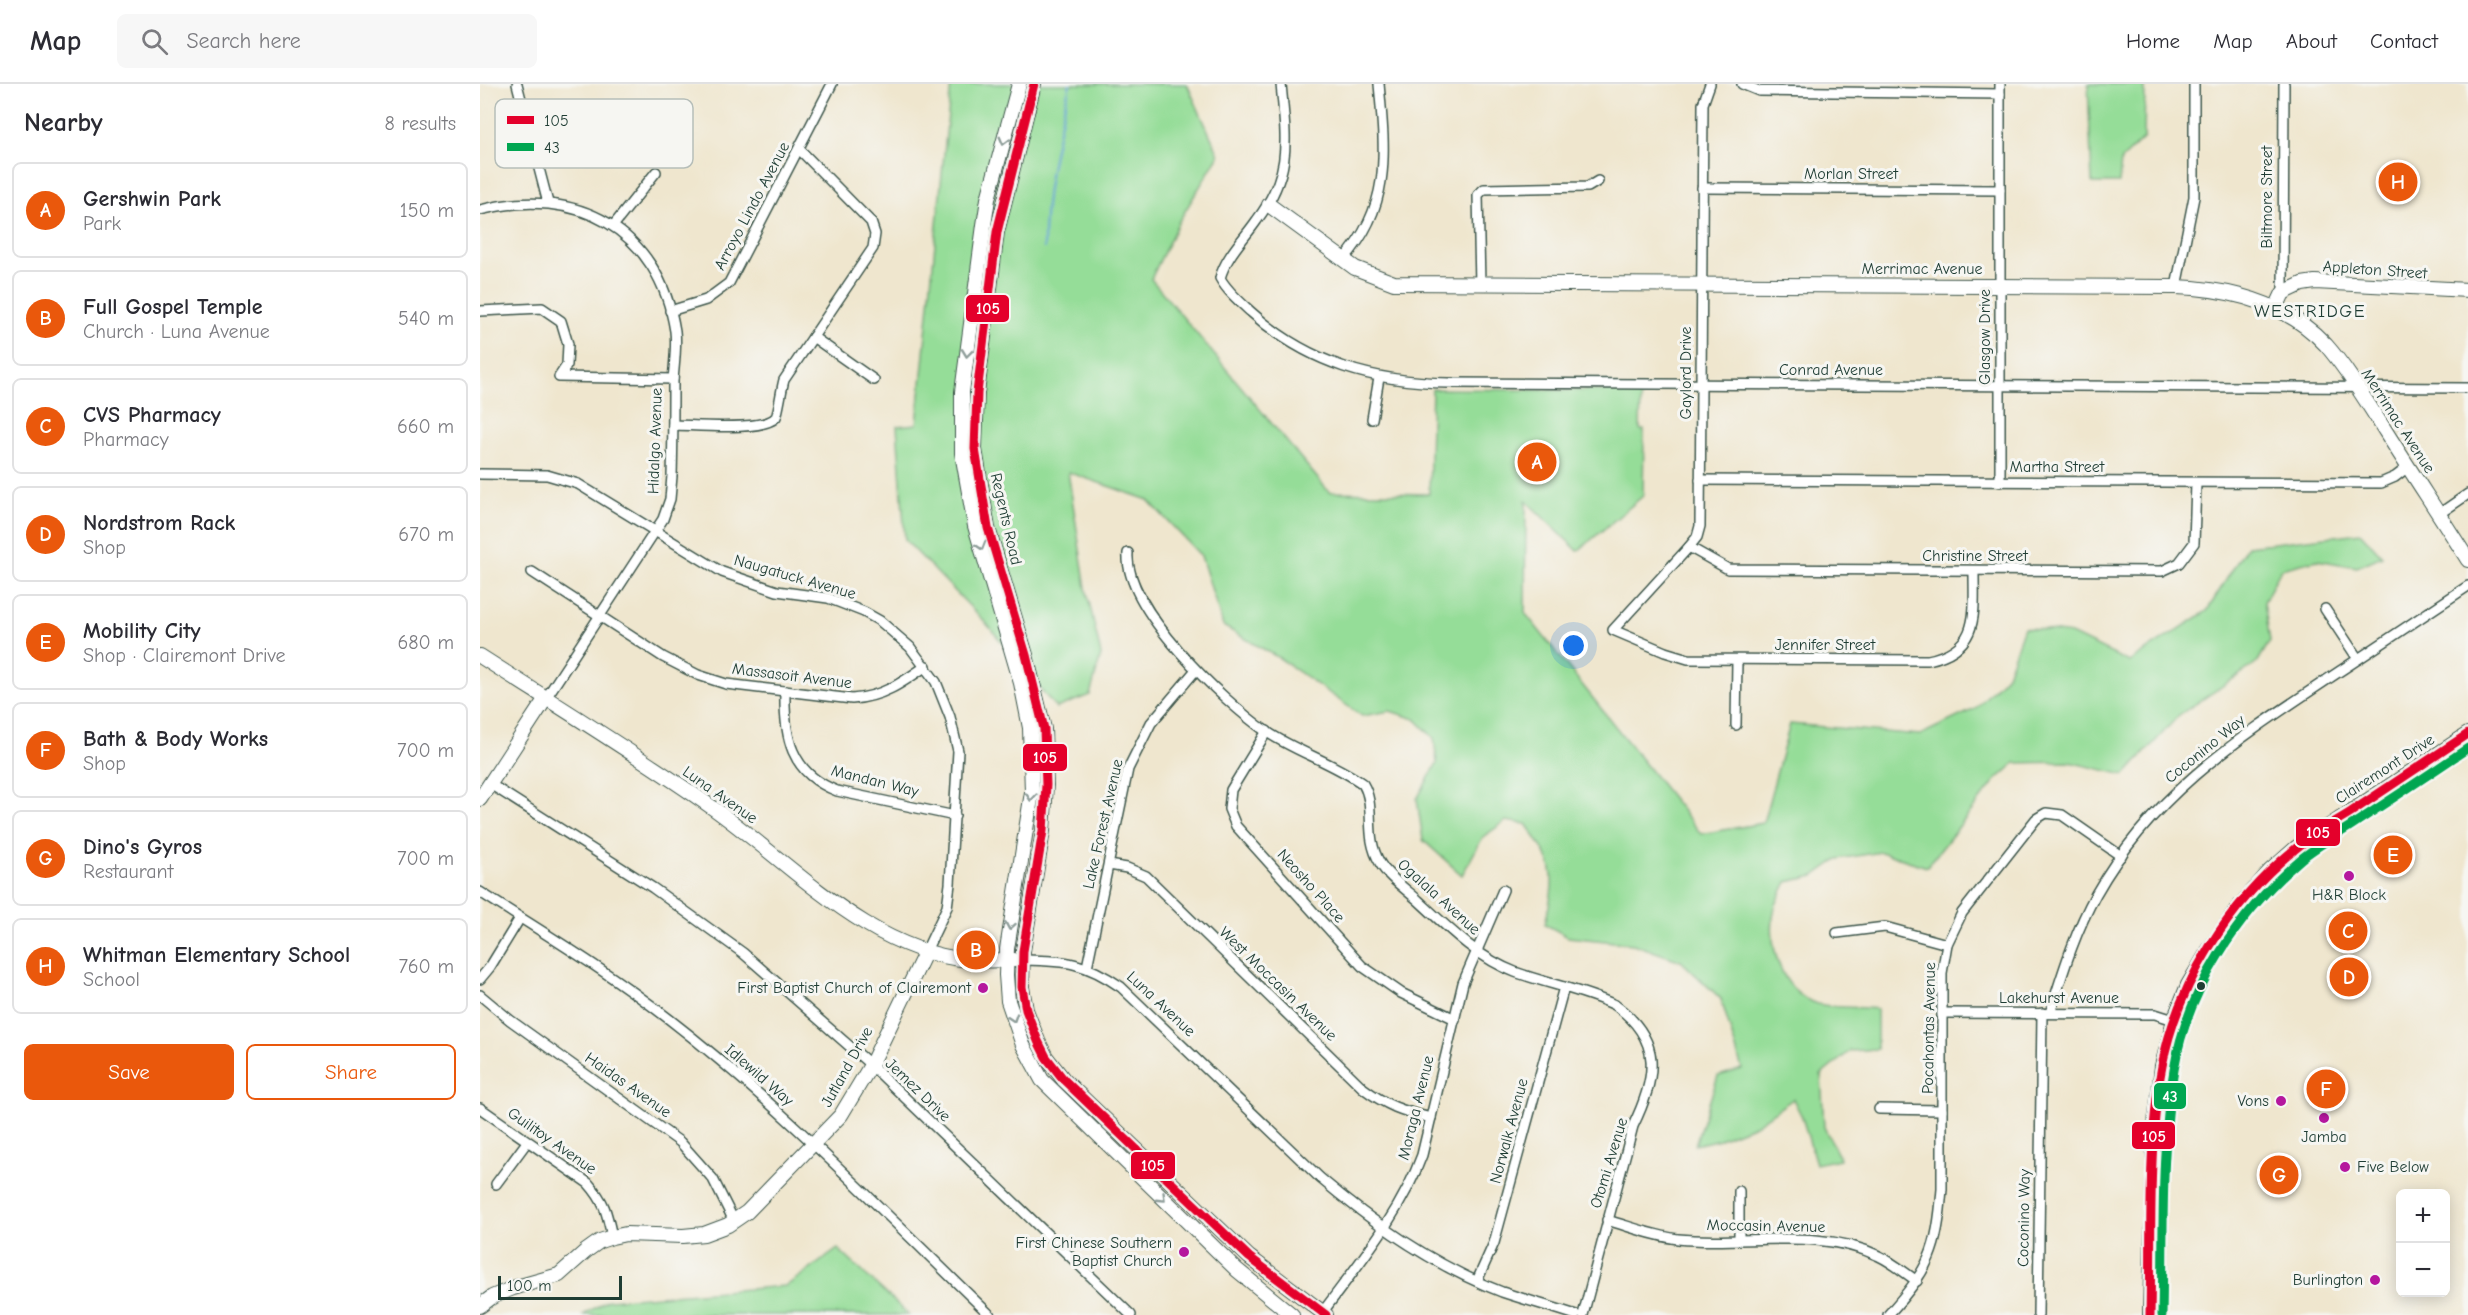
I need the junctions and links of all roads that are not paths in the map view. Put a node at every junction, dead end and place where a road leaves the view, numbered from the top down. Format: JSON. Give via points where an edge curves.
{"nodes":[{"id":1,"x":517,"y":84,"type":"edge"},
{"id":2,"x":831,"y":84,"type":"edge"},
{"id":3,"x":1019,"y":84,"type":"edge"},
{"id":4,"x":1034,"y":84,"type":"edge"},
{"id":5,"x":1281,"y":84,"type":"edge"},
{"id":6,"x":1379,"y":84,"type":"edge"},
{"id":7,"x":1710,"y":84,"type":"edge"},
{"id":8,"x":1742,"y":84,"type":"edge"},
{"id":9,"x":2194,"y":84,"type":"edge"},
{"id":10,"x":2284,"y":84,"type":"edge"},
{"id":11,"x":2001,"y":89,"type":"edge"},
{"id":12,"x":521,"y":99,"type":"edge"},
{"id":13,"x":799,"y":149,"type":"junction"},
{"id":14,"x":539,"y":168,"type":"edge"},
{"id":15,"x":656,"y":172,"type":"dead end"},
{"id":16,"x":1598,"y":181,"type":"dead end"},
{"id":17,"x":1702,"y":188,"type":"junction"},
{"id":18,"x":2001,"y":190,"type":"junction"},
{"id":19,"x":548,"y":203,"type":"junction"},
{"id":20,"x":1269,"y":205,"type":"junction"},
{"id":21,"x":480,"y":210,"type":"edge"},
{"id":22,"x":613,"y":226,"type":"junction"},
{"id":23,"x":1343,"y":260,"type":"junction"},
{"id":24,"x":1480,"y":284,"type":"junction"},
{"id":25,"x":1701,"y":285,"type":"junction"},
{"id":26,"x":2001,"y":286,"type":"junction"},
{"id":27,"x":2176,"y":287,"type":"junction"},
{"id":28,"x":2468,"y":290,"type":"edge"},
{"id":29,"x":2283,"y":293,"type":"junction"},
{"id":30,"x":2276,"y":309,"type":"junction"},
{"id":31,"x":670,"y":311,"type":"junction"},
{"id":32,"x":480,"y":312,"type":"edge"},
{"id":33,"x":813,"y":337,"type":"junction"},
{"id":34,"x":1379,"y":378,"type":"junction"},
{"id":35,"x":673,"y":379,"type":"junction"},
{"id":36,"x":874,"y":380,"type":"dead end"},
{"id":37,"x":1700,"y":384,"type":"junction"},
{"id":38,"x":2001,"y":386,"type":"junction"},
{"id":39,"x":2356,"y":387,"type":"junction"},
{"id":40,"x":2468,"y":388,"type":"edge"},
{"id":41,"x":1372,"y":419,"type":"dead end"},
{"id":42,"x":673,"y":425,"type":"junction"},
{"id":43,"x":2408,"y":467,"type":"junction"},
{"id":44,"x":480,"y":474,"type":"edge"},
{"id":45,"x":1700,"y":480,"type":"junction"},
{"id":46,"x":2001,"y":482,"type":"junction"},
{"id":47,"x":2196,"y":483,"type":"junction"},
{"id":48,"x":2468,"y":494,"type":"edge"},
{"id":49,"x":2439,"y":514,"type":"junction"},
{"id":50,"x":654,"y":530,"type":"junction"},
{"id":51,"x":1689,"y":547,"type":"junction"},
{"id":52,"x":1128,"y":553,"type":"dead end"},
{"id":53,"x":2468,"y":560,"type":"edge"},
{"id":54,"x":532,"y":572,"type":"dead end"},
{"id":55,"x":1974,"y":572,"type":"junction"},
{"id":56,"x":2468,"y":586,"type":"edge"},
{"id":57,"x":2325,"y":609,"type":"dead end"},
{"id":58,"x":598,"y":616,"type":"junction"},
{"id":59,"x":1613,"y":630,"type":"joint"},
{"id":60,"x":480,"y":656,"type":"edge"},
{"id":61,"x":2358,"y":659,"type":"junction"},
{"id":62,"x":1737,"y":660,"type":"junction"},
{"id":63,"x":926,"y":666,"type":"junction"},
{"id":64,"x":1195,"y":670,"type":"junction"},
{"id":65,"x":785,"y":691,"type":"junction"},
{"id":66,"x":546,"y":698,"type":"junction"},
{"id":67,"x":1736,"y":725,"type":"dead end"},
{"id":68,"x":1267,"y":731,"type":"junction"},
{"id":69,"x":2468,"y":734,"type":"edge"},
{"id":70,"x":490,"y":784,"type":"junction"},
{"id":71,"x":480,"y":799,"type":"edge"},
{"id":72,"x":955,"y":816,"type":"junction"},
{"id":73,"x":2121,"y":856,"type":"junction"},
{"id":74,"x":1108,"y":865,"type":"junction"},
{"id":75,"x":1503,"y":890,"type":"dead end"},
{"id":76,"x":480,"y":892,"type":"edge"},
{"id":77,"x":520,"y":918,"type":"junction"},
{"id":78,"x":1837,"y":933,"type":"dead end"},
{"id":79,"x":1947,"y":944,"type":"junction"},
{"id":80,"x":1477,"y":950,"type":"junction"},
{"id":81,"x":926,"y":951,"type":"junction"},
{"id":82,"x":1005,"y":960,"type":"junction"},
{"id":83,"x":1022,"y":960,"type":"junction"},
{"id":84,"x":1087,"y":967,"type":"junction"},
{"id":85,"x":480,"y":980,"type":"edge"},
{"id":86,"x":1564,"y":987,"type":"junction"},
{"id":87,"x":480,"y":995,"type":"edge"},
{"id":88,"x":1942,"y":1013,"type":"junction"},
{"id":89,"x":2046,"y":1013,"type":"junction"},
{"id":90,"x":1455,"y":1019,"type":"junction"},
{"id":91,"x":2174,"y":1020,"type":"junction"},
{"id":92,"x":1635,"y":1023,"type":"joint"},
{"id":93,"x":871,"y":1065,"type":"junction"},
{"id":94,"x":480,"y":1108,"type":"edge"},
{"id":95,"x":1879,"y":1109,"type":"dead end"},
{"id":96,"x":1942,"y":1110,"type":"junction"},
{"id":97,"x":1431,"y":1118,"type":"junction"},
{"id":98,"x":527,"y":1142,"type":"junction"},
{"id":99,"x":814,"y":1144,"type":"junction"},
{"id":100,"x":496,"y":1184,"type":"dead end"},
{"id":101,"x":1740,"y":1191,"type":"dead end"},
{"id":102,"x":1607,"y":1220,"type":"junction"},
{"id":103,"x":734,"y":1221,"type":"junction"},
{"id":104,"x":1384,"y":1227,"type":"junction"},
{"id":105,"x":612,"y":1237,"type":"junction"},
{"id":106,"x":1740,"y":1240,"type":"junction"},
{"id":107,"x":1477,"y":1281,"type":"junction"},
{"id":108,"x":1917,"y":1281,"type":"junction"},
{"id":109,"x":480,"y":1306,"type":"edge"},
{"id":110,"x":1323,"y":1314,"type":"edge"},
{"id":111,"x":990,"y":1315,"type":"edge"},
{"id":112,"x":1131,"y":1315,"type":"edge"},
{"id":113,"x":1292,"y":1315,"type":"edge"},
{"id":114,"x":1576,"y":1315,"type":"edge"},
{"id":115,"x":1583,"y":1315,"type":"edge"},
{"id":116,"x":1889,"y":1315,"type":"edge"},
{"id":117,"x":2038,"y":1315,"type":"edge"},
{"id":118,"x":2150,"y":1315,"type":"edge"}],
"edges":[{"from":1,"to":12,"type":"street"},
{"from":2,"to":13,"type":"street","name":"Arroyo Lindo Avenue"},
{"from":3,"to":82,"type":"main road","name":"Regents Road","one_way":true,"via":[[988,199],[962,392],[962,453],[975,525],[1030,728],[1032,792]]},
{"from":4,"to":83,"type":"main road","name":"Regents Road","via":[[997,232],[977,393],[975,449],[988,528],[1044,729],[1043,831]]},
{"from":5,"to":20,"type":"street","via":[[1284,168]]},
{"from":6,"to":23,"type":"street","via":[[1385,149],[1381,190],[1371,219]]},
{"from":7,"to":17,"type":"street","name":"Gaylord Drive","via":[[1703,104]]},
{"from":8,"to":11,"type":"street","via":[[1759,92]]},
{"from":9,"to":27,"type":"street","via":[[2194,196]]},
{"from":10,"to":29,"type":"street","name":"Biltmore Street"},
{"from":11,"to":18,"type":"street","name":"Glasgow Drive"},
{"from":13,"to":31,"type":"street","name":"Arroyo Lindo Avenue","via":[[729,283],[706,300]]},
{"from":13,"to":33,"type":"street","via":[[871,222],[875,234],[873,248]]},
{"from":14,"to":19,"type":"street"},
{"from":15,"to":22,"type":"street"},
{"from":16,"to":24,"type":"street","via":[[1588,187],[1484,189],[1478,195]]},
{"from":17,"to":18,"type":"street","name":"Morlan Street"},
{"from":17,"to":25,"type":"street","name":"Gaylord Drive"},
{"from":18,"to":26,"type":"street","name":"Glasgow Drive"},
{"from":19,"to":21,"type":"street","name":"Hidalgo Avenue","via":[[527,202]]},
{"from":19,"to":22,"type":"street","name":"Hidalgo Avenue","via":[[588,213]]},
{"from":20,"to":23,"type":"main road","name":"Merrimac Avenue"},
{"from":20,"to":34,"type":"street","name":"Conrad Avenue","via":[[1224,265],[1220,278],[1223,284],[1260,320],[1295,346],[1337,366]]},
{"from":22,"to":31,"type":"street","name":"Hidalgo Avenue","via":[[641,250],[654,270]]},
{"from":23,"to":24,"type":"main road","name":"Merrimac Avenue","via":[[1394,283]]},
{"from":24,"to":25,"type":"main road","name":"Merrimac Avenue"},
{"from":25,"to":26,"type":"main road","name":"Merrimac Avenue"},
{"from":25,"to":37,"type":"street","name":"Gaylord Drive"},
{"from":26,"to":27,"type":"main road","name":"Merrimac Avenue"},
{"from":26,"to":38,"type":"street","name":"Glasgow Drive"},
{"from":27,"to":30,"type":"main road","name":"Merrimac Avenue","via":[[2230,292]]},
{"from":28,"to":29,"type":"main road","name":"Appleton Street","via":[[2315,282]]},
{"from":29,"to":30,"type":"main road","name":"Biltmore Street"},
{"from":30,"to":39,"type":"main road","name":"Merrimac Avenue","via":[[2325,344]]},
{"from":31,"to":35,"type":"street","name":"Hidalgo Avenue","via":[[675,332]]},
{"from":32,"to":35,"type":"street","via":[[542,308],[561,321],[568,344],[567,365],[559,377]]},
{"from":33,"to":36,"type":"street"},
{"from":33,"to":42,"type":"street","via":[[784,380],[774,419],[756,426]]},
{"from":34,"to":37,"type":"street","name":"Conrad Avenue","via":[[1439,383]]},
{"from":34,"to":41,"type":"street"},
{"from":35,"to":42,"type":"street","name":"Hidalgo Avenue"},
{"from":37,"to":38,"type":"street","name":"Conrad Avenue"},
{"from":37,"to":45,"type":"street","name":"Gaylord Drive"},
{"from":38,"to":39,"type":"street","name":"Conrad Avenue"},
{"from":38,"to":46,"type":"street","name":"Glasgow Drive"},
{"from":39,"to":40,"type":"street","name":"Conrad Avenue"},
{"from":39,"to":43,"type":"main road","name":"Merrimac Avenue"},
{"from":42,"to":50,"type":"street","name":"Hidalgo Avenue","via":[[670,499]]},
{"from":43,"to":47,"type":"street","name":"Martha Street","via":[[2381,483]]},
{"from":43,"to":49,"type":"main road","name":"Merrimac Avenue"},
{"from":44,"to":50,"type":"street","name":"Naugatuck Avenue","via":[[547,475],[578,484]]},
{"from":45,"to":46,"type":"street","name":"Martha Street"},
{"from":45,"to":51,"type":"street","name":"Gaylord Drive","via":[[1700,526]]},
{"from":46,"to":47,"type":"street","name":"Martha Street"},
{"from":47,"to":55,"type":"street","name":"Christine Street","via":[[2194,543],[2179,563],[2162,571]]},
{"from":48,"to":49,"type":"street"},
{"from":49,"to":53,"type":"main road","name":"Merrimac Avenue"},
{"from":50,"to":58,"type":"street","name":"Hidalgo Avenue"},
{"from":50,"to":63,"type":"street","name":"Naugatuck Avenue","via":[[722,572],[777,591],[828,598],[864,612],[910,647]]},
{"from":51,"to":55,"type":"street","name":"Christine Street","via":[[1728,569]]},
{"from":51,"to":59,"type":"street","name":"Gaylord Drive"},
{"from":52,"to":64,"type":"street","name":"Ogalala Avenue","via":[[1127,564],[1137,589],[1159,626]]},
{"from":54,"to":58,"type":"street","name":"Massasoit Avenue"},
{"from":55,"to":62,"type":"street","name":"Jennifer Street","via":[[1972,628],[1962,645],[1944,657]]},
{"from":56,"to":61,"type":"street","name":"Coconino Way"},
{"from":57,"to":61,"type":"street"},
{"from":58,"to":65,"type":"street","name":"Massasoit Avenue","via":[[698,675],[726,684]]},
{"from":58,"to":66,"type":"street","name":"Hidalgo Avenue"},
{"from":59,"to":62,"type":"street","name":"Jennifer Street","via":[[1688,659]]},
{"from":60,"to":66,"type":"main road","name":"Luna Avenue"},
{"from":61,"to":73,"type":"street","name":"Coconino Way","via":[[2244,734],[2186,781]]},
{"from":62,"to":67,"type":"street"},
{"from":63,"to":65,"type":"street","name":"Massasoit Avenue","via":[[892,690],[869,698]]},
{"from":63,"to":72,"type":"street","name":"Jutland Drive","via":[[950,717],[958,751]]},
{"from":64,"to":68,"type":"street","name":"Ogalala Avenue"},
{"from":64,"to":74,"type":"street","name":"Lake Forest Avenue","via":[[1151,723],[1135,752]]},
{"from":65,"to":72,"type":"street","name":"Mandan Way","via":[[784,720],[789,743],[799,764],[824,786]]},
{"from":66,"to":70,"type":"main road","name":"Hidalgo Avenue"},
{"from":66,"to":81,"type":"main road","name":"Luna Avenue","via":[[714,808],[855,917]]},
{"from":68,"to":80,"type":"street","name":"Ogalala Avenue","via":[[1363,784],[1370,806],[1370,840],[1380,865]]},
{"from":68,"to":90,"type":"street","name":"Neosho Place","via":[[1231,790],[1229,809],[1236,826],[1362,966],[1401,993]]},
{"from":69,"to":91,"type":"main road","name":"Clairemont Drive","via":[[2296,848],[2270,871],[2208,951]]},
{"from":70,"to":71,"type":"main road","name":"Hidalgo Avenue"},
{"from":70,"to":93,"type":"street","name":"Jemez Drive","via":[[653,888],[743,953]]},
{"from":72,"to":81,"type":"street","name":"Jutland Drive","via":[[947,907]]},
{"from":73,"to":79,"type":"street","name":"Pocahontas Avenue","via":[[2062,814],[2046,813],[2036,819],[1962,914]]},
{"from":73,"to":89,"type":"street","name":"Coconino Way","via":[[2096,894]]},
{"from":74,"to":84,"type":"street","name":"Lake Forest Avenue"},
{"from":74,"to":97,"type":"street","name":"West Moccasin Avenue","via":[[1146,876],[1363,1088],[1399,1111]]},
{"from":75,"to":80,"type":"street","name":"Moraga Avenue"},
{"from":76,"to":77,"type":"street","name":"Idlewild Way"},
{"from":77,"to":85,"type":"street"},
{"from":77,"to":99,"type":"street","name":"Idlewild Way","via":[[620,982],[669,1019]]},
{"from":78,"to":79,"type":"street","via":[[1885,927]]},
{"from":79,"to":88,"type":"street","name":"Pocahontas Avenue"},
{"from":80,"to":86,"type":"street","name":"Ogalala Avenue","via":[[1513,971]]},
{"from":80,"to":90,"type":"street","name":"Moraga Avenue","via":[[1463,983]]},
{"from":81,"to":82,"type":"main road","name":"Luna Avenue","via":[[967,960]]},
{"from":81,"to":93,"type":"main road","name":"Jutland Drive"},
{"from":82,"to":83,"type":"main road","name":"Luna Avenue"},
{"from":82,"to":113,"type":"main road","name":"Regents Road","one_way":true,"via":[[1008,1001],[1023,1045],[1042,1080],[1237,1270]]},
{"from":83,"to":84,"type":"street","name":"Luna Avenue","via":[[1066,960]]},
{"from":83,"to":110,"type":"main road","name":"Regents Road","via":[[1026,1010],[1046,1057],[1064,1080],[1249,1257]]},
{"from":84,"to":104,"type":"street","name":"Luna Avenue","via":[[1121,987],[1320,1178]]},
{"from":86,"to":92,"type":"street","name":"Ogalala Avenue","via":[[1615,1005]]},
{"from":86,"to":107,"type":"street","name":"Norwalk Avenue","via":[[1494,1243]]},
{"from":87,"to":103,"type":"street","name":"Haidas Avenue","via":[[680,1142],[713,1179]]},
{"from":88,"to":89,"type":"street","name":"Lakehurst Avenue"},
{"from":88,"to":96,"type":"street","name":"Pocahontas Avenue"},
{"from":89,"to":91,"type":"street","name":"Lakehurst Avenue","via":[[2155,1014]]},
{"from":89,"to":117,"type":"street","name":"Coconino Way"},
{"from":90,"to":97,"type":"street","name":"Moraga Avenue"},
{"from":91,"to":118,"type":"main road","name":"Clairemont Drive","via":[[2162,1066],[2154,1131]]},
{"from":92,"to":102,"type":"street","name":"Otomi Avenue","via":[[1644,1034],[1652,1069],[1647,1097],[1633,1126]]},
{"from":93,"to":99,"type":"main road","name":"Jutland Drive","via":[[841,1115]]},
{"from":93,"to":112,"type":"street","name":"Jemez Drive"},
{"from":94,"to":98,"type":"street","name":"Guilitoy Avenue"},
{"from":95,"to":96,"type":"street"},
{"from":96,"to":108,"type":"street","name":"Pocahontas Avenue","via":[[1940,1223],[1932,1256]]},
{"from":97,"to":104,"type":"street","name":"Moraga Avenue","via":[[1415,1175]]},
{"from":98,"to":100,"type":"street"},
{"from":98,"to":105,"type":"street","name":"Guilitoy Avenue","via":[[588,1183],[605,1206]]},
{"from":99,"to":103,"type":"main road","name":"Jutland Drive"},
{"from":99,"to":111,"type":"street","name":"Idlewild Way"},
{"from":101,"to":106,"type":"street"},
{"from":102,"to":106,"type":"street","name":"Moccasin Avenue","via":[[1679,1239]]},
{"from":102,"to":115,"type":"street","name":"Otomi Avenue"},
{"from":103,"to":105,"type":"main road","name":"Jutland Drive","via":[[704,1234]]},
{"from":104,"to":107,"type":"street","name":"Luna Avenue"},
{"from":104,"to":110,"type":"street","name":"Moraga Avenue"},
{"from":105,"to":109,"type":"main road","name":"Jutland Drive","via":[[586,1251],[559,1275],[513,1288]]},
{"from":106,"to":108,"type":"street","name":"Moccasin Avenue","via":[[1845,1244],[1879,1256]]},
{"from":107,"to":114,"type":"street","name":"Luna Avenue"},
{"from":108,"to":116,"type":"street","name":"Pocahontas Avenue"}]}
